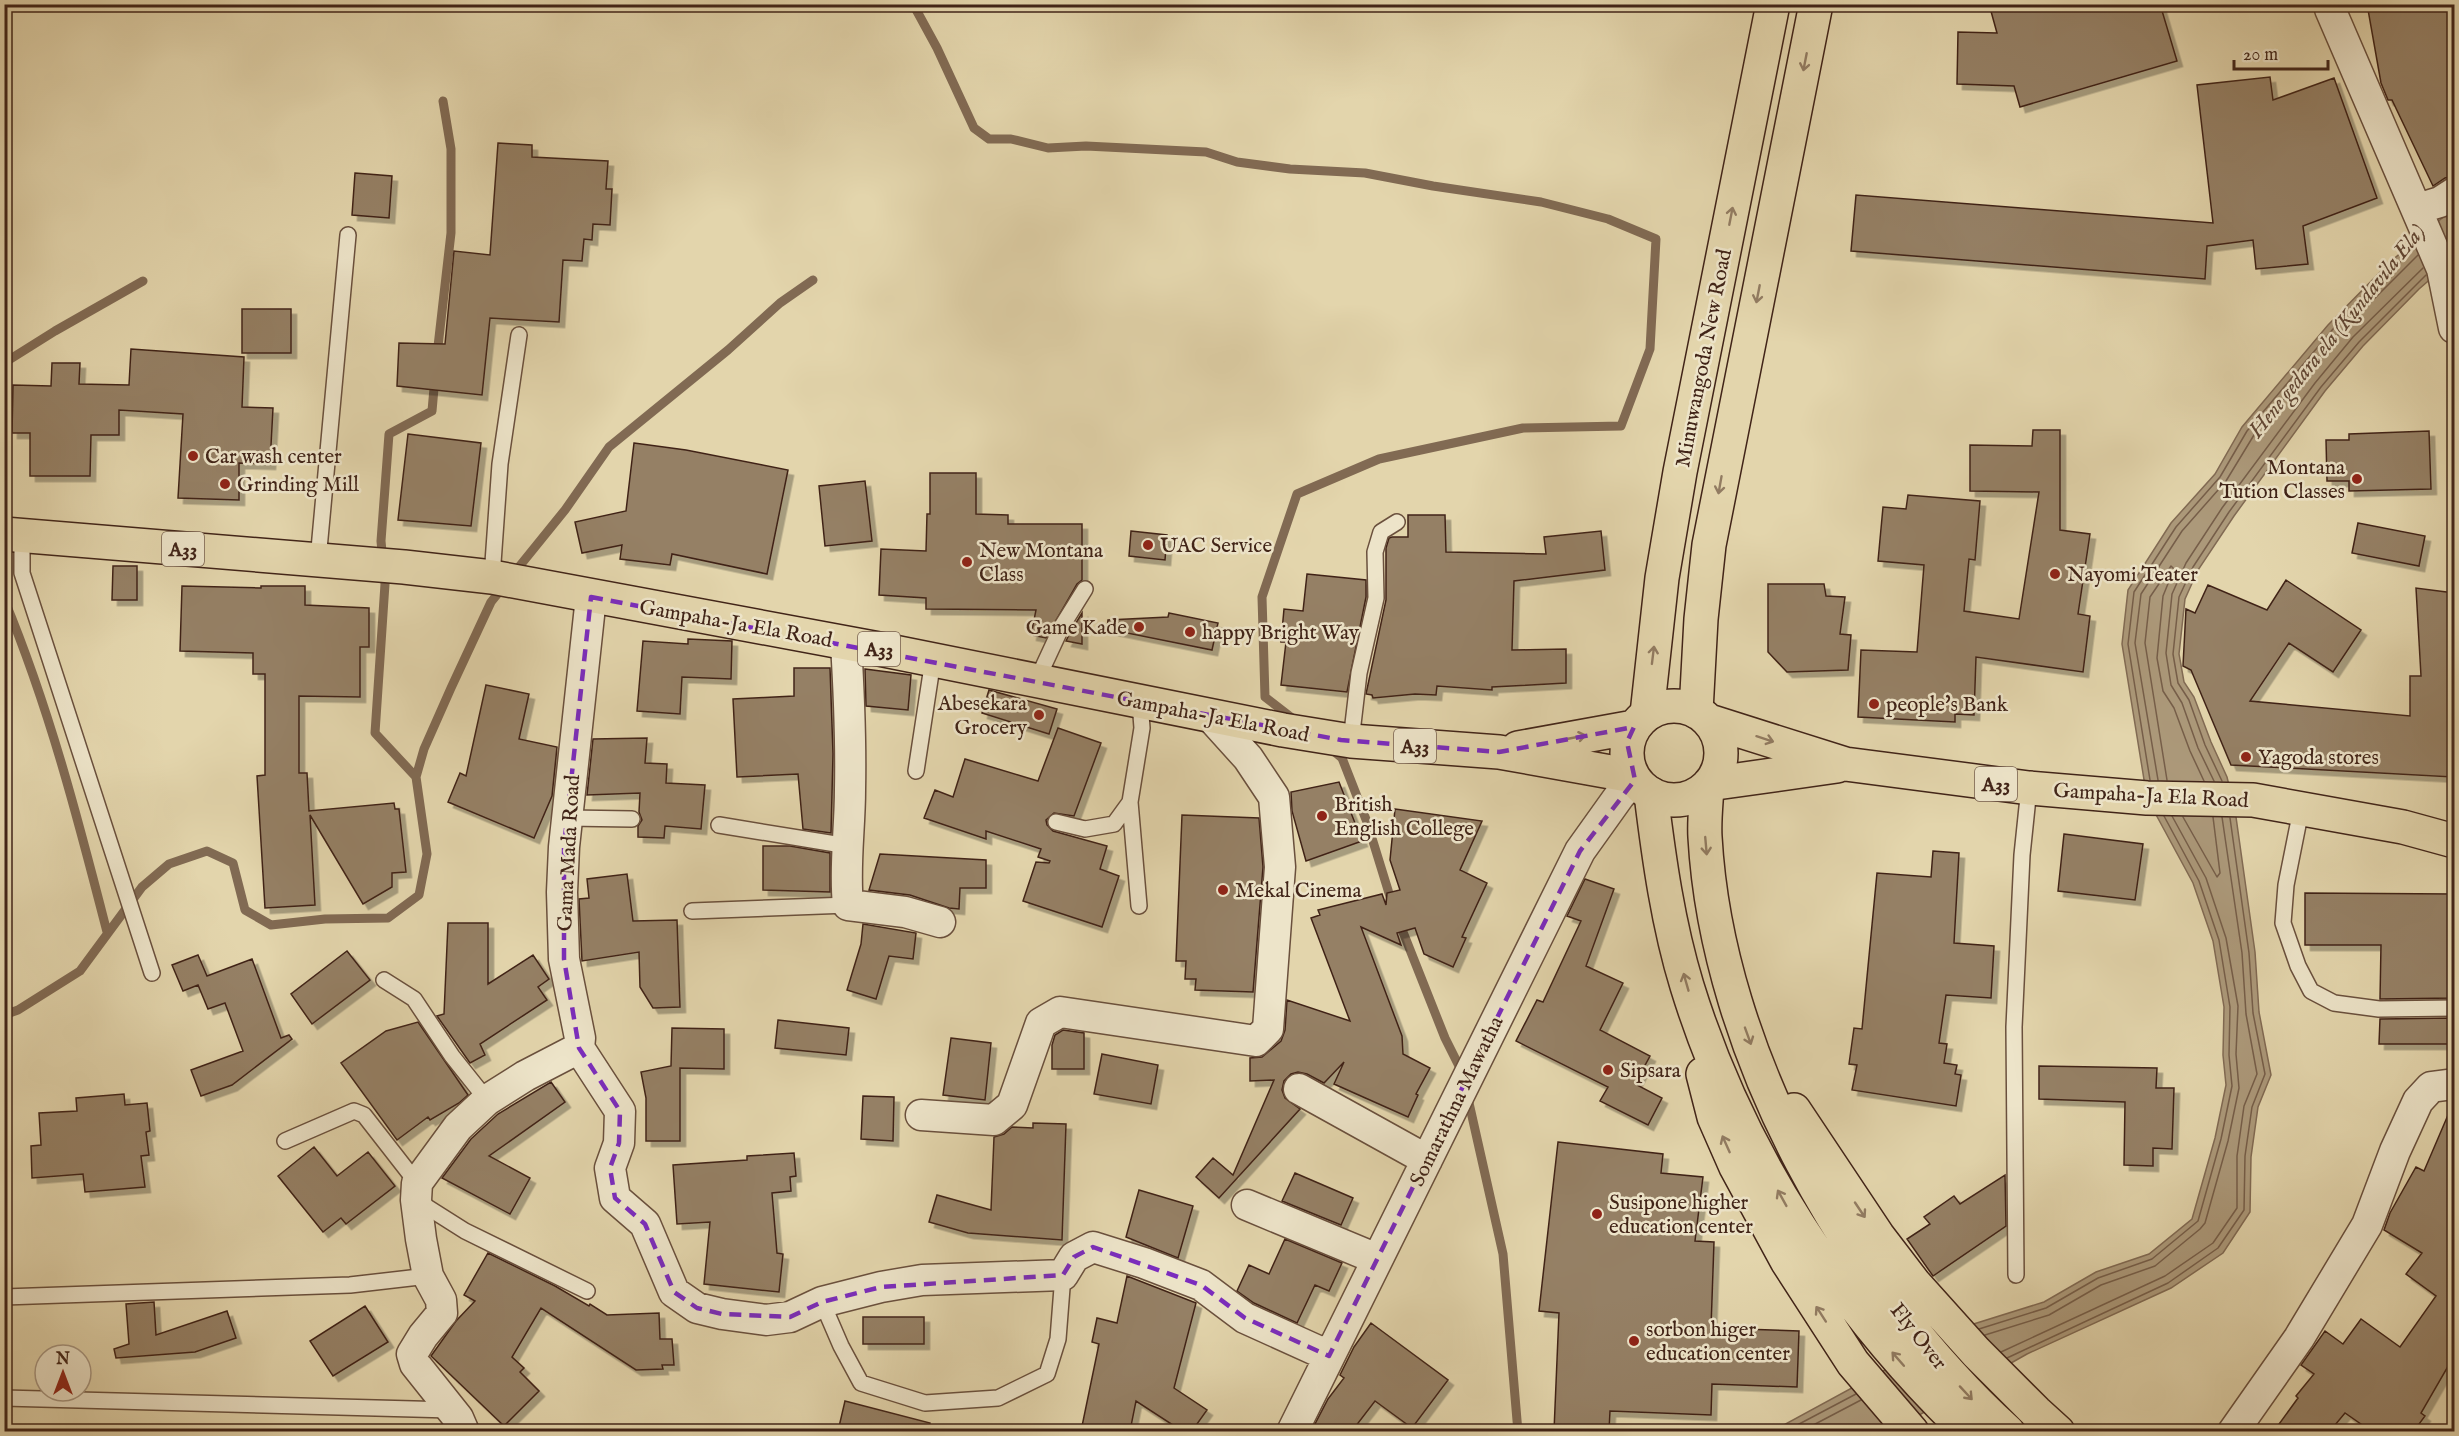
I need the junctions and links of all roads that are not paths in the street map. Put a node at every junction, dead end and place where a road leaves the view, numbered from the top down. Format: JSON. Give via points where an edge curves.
{"nodes":[{"id":1,"x":1773,"y":4,"type":"edge"},
{"id":2,"x":1816,"y":4,"type":"edge"},
{"id":3,"x":2330,"y":9,"type":"dead end"},
{"id":4,"x":2454,"y":193,"type":"edge"},
{"id":5,"x":2421,"y":218,"type":"junction"},
{"id":6,"x":348,"y":236,"type":"dead end"},
{"id":7,"x":2454,"y":328,"type":"edge"},
{"id":8,"x":519,"y":335,"type":"dead end"},
{"id":9,"x":1397,"y":522,"type":"dead end"},
{"id":10,"x":13,"y":535,"type":"edge"},
{"id":11,"x":318,"y":560,"type":"junction"},
{"id":12,"x":492,"y":577,"type":"junction"},
{"id":13,"x":1085,"y":589,"type":"dead end"},
{"id":14,"x":591,"y":597,"type":"junction"},
{"id":15,"x":846,"y":644,"type":"junction"},
{"id":16,"x":933,"y":660,"type":"junction"},
{"id":17,"x":1037,"y":680,"type":"junction"},
{"id":18,"x":1140,"y":702,"type":"junction"},
{"id":19,"x":1702,"y":716,"type":"junction"},
{"id":20,"x":1221,"y":719,"type":"junction"},
{"id":21,"x":1641,"y":720,"type":"junction"},
{"id":22,"x":1341,"y":740,"type":"junction"},
{"id":23,"x":1499,"y":752,"type":"junction"},
{"id":24,"x":1845,"y":764,"type":"junction"},
{"id":25,"x":916,"y":771,"type":"dead end"},
{"id":26,"x":1640,"y":783,"type":"junction"},
{"id":27,"x":1708,"y":786,"type":"junction"},
{"id":28,"x":2029,"y":788,"type":"junction"},
{"id":29,"x":1130,"y":801,"type":"junction"},
{"id":30,"x":2301,"y":810,"type":"junction"},
{"id":31,"x":568,"y":818,"type":"junction"},
{"id":32,"x":632,"y":819,"type":"dead end"},
{"id":33,"x":1056,"y":822,"type":"dead end"},
{"id":34,"x":719,"y":825,"type":"dead end"},
{"id":35,"x":2454,"y":841,"type":"edge"},
{"id":36,"x":848,"y":846,"type":"junction"},
{"id":37,"x":848,"y":905,"type":"junction"},
{"id":38,"x":1139,"y":906,"type":"dead end"},
{"id":39,"x":692,"y":911,"type":"dead end"},
{"id":40,"x":940,"y":922,"type":"dead end"},
{"id":41,"x":152,"y":974,"type":"dead end"},
{"id":42,"x":384,"y":980,"type":"dead end"},
{"id":43,"x":2454,"y":1008,"type":"edge"},
{"id":44,"x":1699,"y":1024,"type":"junction"},
{"id":45,"x":579,"y":1048,"type":"junction"},
{"id":46,"x":1764,"y":1078,"type":"junction"},
{"id":47,"x":2454,"y":1083,"type":"edge"},
{"id":48,"x":1299,"y":1089,"type":"dead end"},
{"id":49,"x":487,"y":1100,"type":"junction"},
{"id":50,"x":921,"y":1115,"type":"dead end"},
{"id":51,"x":285,"y":1141,"type":"dead end"},
{"id":52,"x":1427,"y":1160,"type":"junction"},
{"id":53,"x":416,"y":1192,"type":"junction"},
{"id":54,"x":1247,"y":1205,"type":"dead end"},
{"id":55,"x":1377,"y":1259,"type":"junction"},
{"id":56,"x":1063,"y":1275,"type":"junction"},
{"id":57,"x":2016,"y":1275,"type":"dead end"},
{"id":58,"x":428,"y":1276,"type":"junction"},
{"id":59,"x":587,"y":1291,"type":"dead end"},
{"id":60,"x":4,"y":1297,"type":"edge"},
{"id":61,"x":822,"y":1302,"type":"junction"},
{"id":62,"x":1329,"y":1356,"type":"junction"},
{"id":63,"x":4,"y":1398,"type":"edge"},
{"id":64,"x":458,"y":1421,"type":"edge"},
{"id":65,"x":1292,"y":1431,"type":"edge"},
{"id":66,"x":1912,"y":1431,"type":"edge"},
{"id":67,"x":1968,"y":1431,"type":"edge"},
{"id":68,"x":2008,"y":1431,"type":"edge"},
{"id":69,"x":2058,"y":1431,"type":"edge"},
{"id":70,"x":2233,"y":1431,"type":"edge"}],
"edges":[{"from":21,"to":1,"type":"main road","name":"Minuwangoda New Road","one_way":true,"via":[[1678,484]]},
{"from":2,"to":19,"type":"main road","name":"Minuwangoda New Road","one_way":true,"via":[[1718,492],[1701,619]]},
{"from":3,"to":5,"type":"street"},
{"from":4,"to":5,"type":"street"},
{"from":5,"to":7,"type":"street","via":[[2442,269]]},
{"from":6,"to":11,"type":"lane"},
{"from":8,"to":12,"type":"lane","via":[[500,464]]},
{"from":9,"to":22,"type":"lane","via":[[1381,532],[1375,552],[1376,598]]},
{"from":10,"to":11,"type":"main road","name":"Gampaha-Ja Ela Road","number":"A33"},
{"from":10,"to":41,"type":"lane"},
{"from":11,"to":12,"type":"main road","name":"Gampaha-Ja Ela Road","number":"A33"},
{"from":12,"to":14,"type":"main road","name":"Gampaha-Ja Ela Road","number":"A33"},
{"from":13,"to":17,"type":"lane","via":[[1062,626]]},
{"from":14,"to":15,"type":"main road","name":"Gampaha-Ja Ela Road","number":"A33"},
{"from":14,"to":31,"type":"street","name":"Gama Mada Road"},
{"from":15,"to":16,"type":"main road","name":"Gampaha-Ja Ela Road","number":"A33"},
{"from":15,"to":36,"type":"street","via":[[850,710]]},
{"from":16,"to":17,"type":"main road","name":"Gampaha-Ja Ela Road","number":"A33"},
{"from":16,"to":25,"type":"lane"},
{"from":17,"to":18,"type":"main road","name":"Gampaha-Ja Ela Road","number":"A33"},
{"from":18,"to":20,"type":"main road","name":"Gampaha-Ja Ela Road","number":"A33"},
{"from":18,"to":29,"type":"lane","via":[[1142,728]]},
{"from":19,"to":21,"type":"main road","via":[[1684,706],[1666,706]]},
{"from":19,"to":24,"type":"main road","name":"Gampaha-Ja Ela Road","number":"A33","one_way":true},
{"from":19,"to":27,"type":"main road","via":[[1716,731],[1721,750],[1718,771]]},
{"from":20,"to":22,"type":"main road","name":"Gampaha-Ja Ela Road","number":"A33"},
{"from":20,"to":50,"type":"street","via":[[1274,797],[1280,867],[1268,1029],[1256,1041],[1060,1012],[1041,1023],[1012,1105],[994,1120]]},
{"from":23,"to":21,"type":"main road","name":"Gampaha-Ja Ela Road","number":"A33","one_way":true},
{"from":21,"to":26,"type":"main road","via":[[1628,738],[1626,751]]},
{"from":22,"to":23,"type":"main road","name":"Gampaha-Ja Ela Road","number":"A33"},
{"from":23,"to":26,"type":"main road","name":"Gampaha-Ja Ela Road","number":"A33"},
{"from":24,"to":27,"type":"main road","name":"Gampaha-Ja Ela Road","number":"A33"},
{"from":24,"to":28,"type":"main road","name":"Gampaha-Ja Ela Road","number":"A33"},
{"from":26,"to":27,"type":"main road","via":[[1663,799],[1680,800]]},
{"from":44,"to":26,"type":"main road","one_way":true,"via":[[1686,984]]},
{"from":26,"to":52,"type":"street","name":"Somarathna Mawatha","via":[[1620,795],[1580,851]]},
{"from":27,"to":46,"type":"main road","name":"Fly Over","one_way":true,"via":[[1705,836],[1716,921],[1738,1006]]},
{"from":28,"to":30,"type":"main road","name":"Gampaha-Ja Ela Road","number":"A33","via":[[2147,798],[2253,800]]},
{"from":28,"to":57,"type":"lane","via":[[2014,1027]]},
{"from":29,"to":33,"type":"lane","via":[[1114,824],[1085,829]]},
{"from":29,"to":38,"type":"lane"},
{"from":30,"to":35,"type":"main road","name":"Gampaha-Ja Ela Road","number":"A33","via":[[2403,827]]},
{"from":30,"to":43,"type":"lane","via":[[2286,885],[2283,923],[2311,991],[2334,1003],[2379,1009]]},
{"from":31,"to":32,"type":"lane"},
{"from":31,"to":45,"type":"street","name":"Gama Mada Road","via":[[562,892],[564,959]]},
{"from":34,"to":36,"type":"lane"},
{"from":36,"to":37,"type":"street"},
{"from":37,"to":39,"type":"lane"},
{"from":37,"to":40,"type":"street","via":[[905,912]]},
{"from":42,"to":49,"type":"lane","via":[[414,999]]},
{"from":66,"to":44,"type":"main road","one_way":true,"via":[[1853,1363],[1761,1216],[1713,1117],[1703,1073]]},
{"from":67,"to":44,"type":"main road","name":"Fly Over","one_way":true,"via":[[1882,1339],[1813,1247],[1749,1137]]},
{"from":45,"to":49,"type":"street"},
{"from":45,"to":61,"type":"street","via":[[620,1112],[619,1143],[610,1168],[615,1198],[645,1224],[674,1292],[697,1308],[766,1320],[790,1317]]},
{"from":46,"to":68,"type":"main road","name":"Fly Over","one_way":true,"via":[[1805,1170],[1840,1231],[1938,1361]]},
{"from":46,"to":69,"type":"main road","one_way":true,"via":[[1792,1107],[1878,1236],[1946,1321]]},
{"from":47,"to":70,"type":"street","via":[[2431,1087],[2418,1101],[2367,1225],[2299,1338]]},
{"from":48,"to":52,"type":"street"},
{"from":49,"to":53,"type":"street","via":[[458,1127]]},
{"from":51,"to":53,"type":"lane","via":[[354,1111],[364,1115]]},
{"from":52,"to":55,"type":"street","name":"Somarathna Mawatha"},
{"from":53,"to":58,"type":"street"},
{"from":53,"to":59,"type":"lane","via":[[465,1231]]},
{"from":54,"to":55,"type":"street"},
{"from":55,"to":62,"type":"street","name":"Somarathna Mawatha"},
{"from":56,"to":61,"type":"street","via":[[922,1280],[858,1291]]},
{"from":56,"to":61,"type":"lane","via":[[1058,1339],[1047,1374],[998,1398],[925,1403],[861,1383]]},
{"from":56,"to":62,"type":"street","via":[[1074,1257],[1093,1247],[1201,1286],[1245,1318]]},
{"from":58,"to":60,"type":"lane","via":[[339,1286]]},
{"from":58,"to":64,"type":"street","via":[[441,1300],[442,1313],[412,1354],[415,1364]]},
{"from":62,"to":65,"type":"street","name":"Somarathna Mawatha"},
{"from":63,"to":64,"type":"lane"}]}
